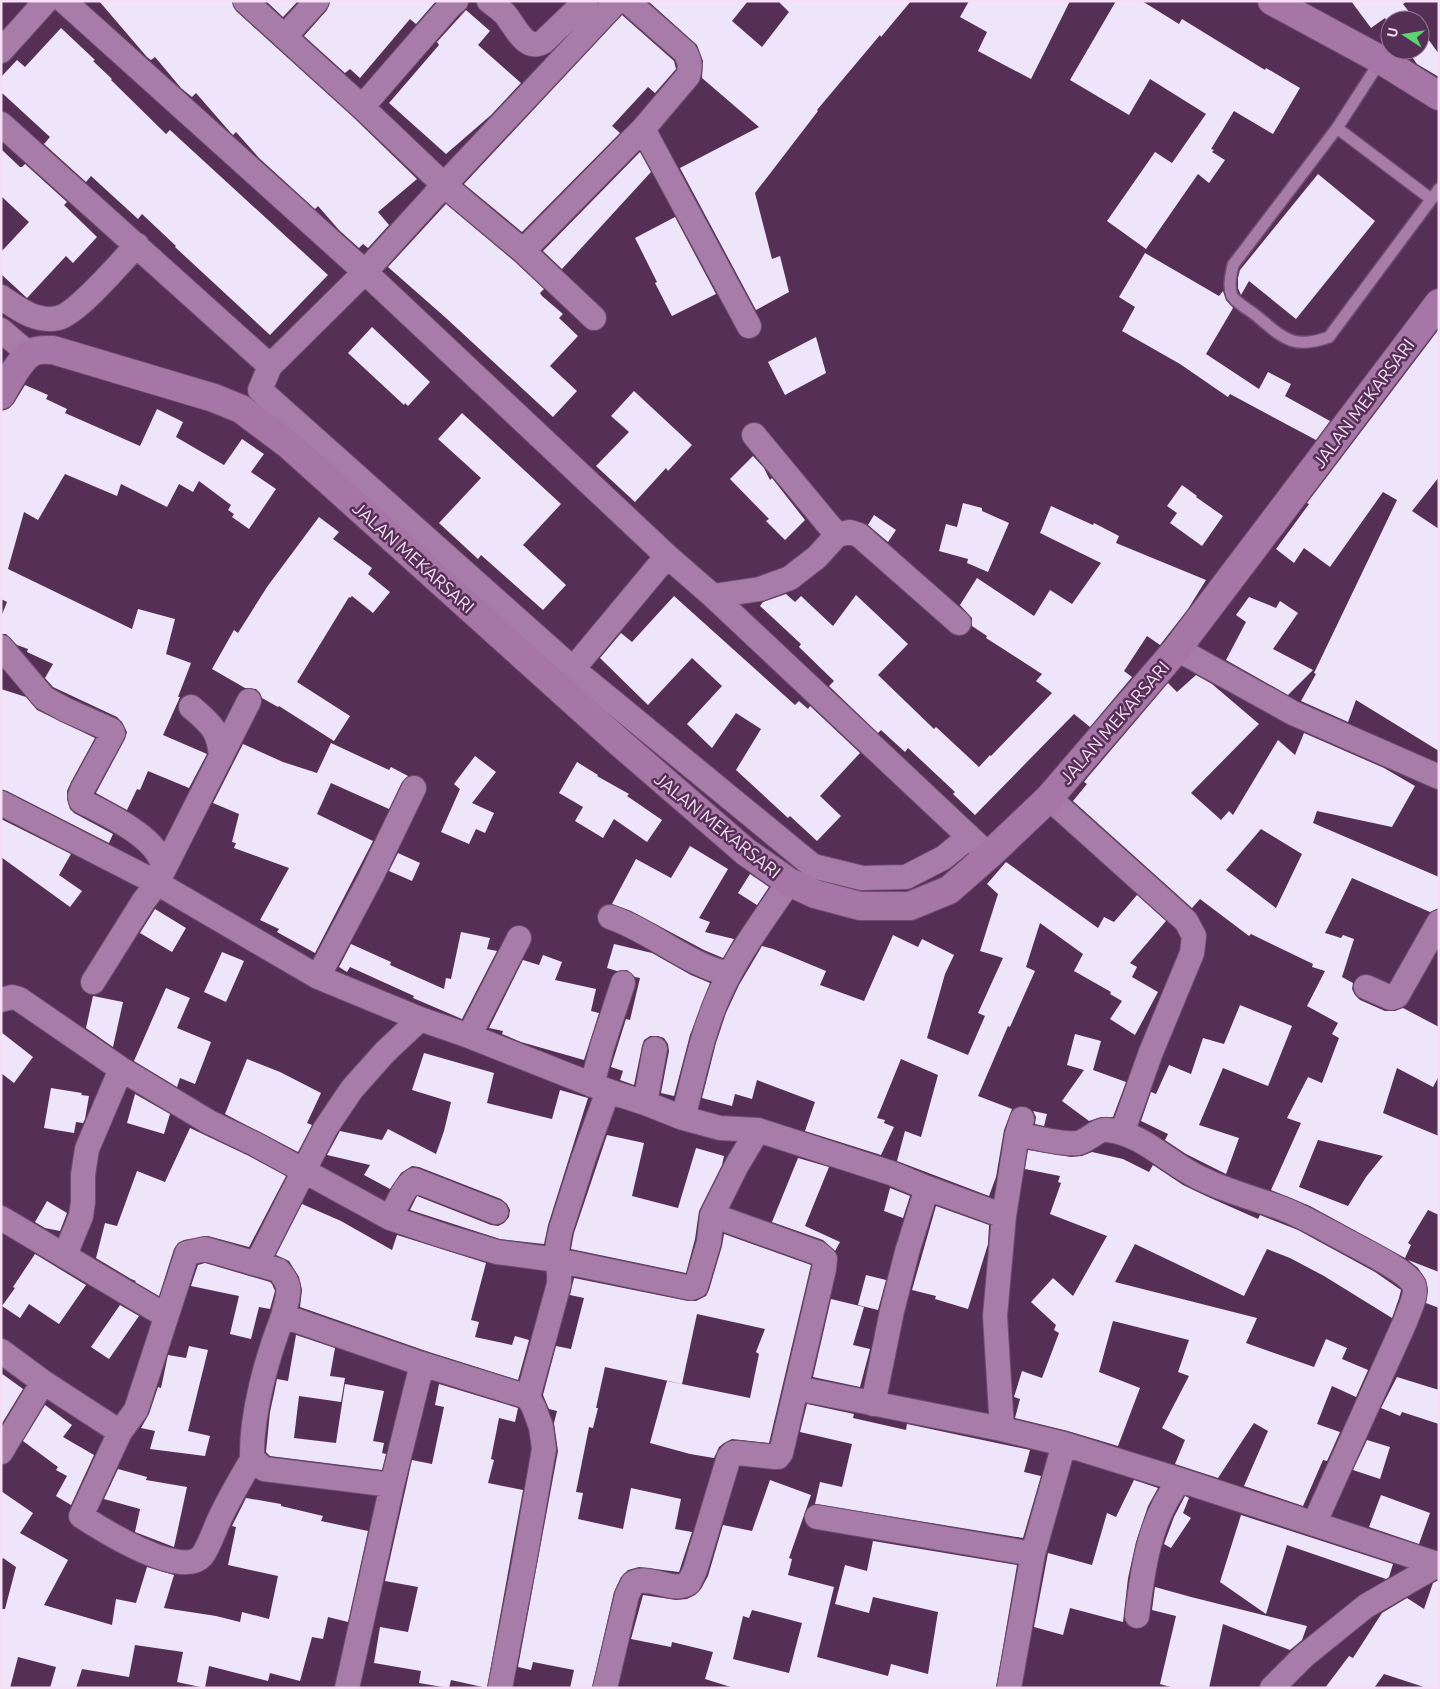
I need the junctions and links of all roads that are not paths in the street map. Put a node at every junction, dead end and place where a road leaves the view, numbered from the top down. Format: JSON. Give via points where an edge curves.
{"nodes":[{"id":1,"x":46,"y":1,"type":"edge"},
{"id":2,"x":64,"y":1,"type":"edge"},
{"id":3,"x":245,"y":1,"type":"edge"},
{"id":4,"x":317,"y":1,"type":"edge"},
{"id":5,"x":489,"y":1,"type":"edge"},
{"id":6,"x":586,"y":1,"type":"edge"},
{"id":7,"x":617,"y":1,"type":"edge"},
{"id":8,"x":627,"y":1,"type":"edge"},
{"id":9,"x":1272,"y":1,"type":"edge"},
{"id":10,"x":450,"y":3,"type":"edge"},
{"id":11,"x":285,"y":36,"type":"junction"},
{"id":12,"x":1,"y":51,"type":"edge"},
{"id":13,"x":1380,"y":59,"type":"edge"},
{"id":14,"x":1381,"y":60,"type":"joint"},
{"id":15,"x":1439,"y":96,"type":"edge"},
{"id":16,"x":362,"y":107,"type":"junction"},
{"id":17,"x":1,"y":124,"type":"edge"},
{"id":18,"x":1337,"y":128,"type":"junction"},
{"id":19,"x":643,"y":129,"type":"junction"},
{"id":20,"x":444,"y":185,"type":"junction"},
{"id":21,"x":1435,"y":194,"type":"edge"},
{"id":22,"x":137,"y":245,"type":"junction"},
{"id":23,"x":523,"y":251,"type":"junction"},
{"id":24,"x":365,"y":272,"type":"junction"},
{"id":25,"x":1,"y":297,"type":"edge"},
{"id":26,"x":1439,"y":303,"type":"edge"},
{"id":27,"x":594,"y":318,"type":"dead end"},
{"id":28,"x":749,"y":326,"type":"dead end"},
{"id":29,"x":1,"y":330,"type":"edge"},
{"id":30,"x":29,"y":354,"type":"junction"},
{"id":31,"x":270,"y":366,"type":"junction"},
{"id":32,"x":1,"y":395,"type":"edge"},
{"id":33,"x":754,"y":436,"type":"dead end"},
{"id":34,"x":837,"y":535,"type":"junction"},
{"id":35,"x":667,"y":556,"type":"junction"},
{"id":36,"x":713,"y":596,"type":"junction"},
{"id":37,"x":959,"y":623,"type":"dead end"},
{"id":38,"x":1,"y":647,"type":"edge"},
{"id":39,"x":1177,"y":649,"type":"junction"},
{"id":40,"x":573,"y":669,"type":"junction"},
{"id":41,"x":250,"y":701,"type":"dead end"},
{"id":42,"x":191,"y":707,"type":"dead end"},
{"id":43,"x":221,"y":757,"type":"junction"},
{"id":44,"x":1439,"y":777,"type":"edge"},
{"id":45,"x":414,"y":788,"type":"dead end"},
{"id":46,"x":1048,"y":798,"type":"junction"},
{"id":47,"x":1,"y":803,"type":"edge"},
{"id":48,"x":969,"y":837,"type":"junction"},
{"id":49,"x":989,"y":856,"type":"junction"},
{"id":50,"x":160,"y":877,"type":"junction"},
{"id":51,"x":788,"y":882,"type":"junction"},
{"id":52,"x":610,"y":917,"type":"dead end"},
{"id":53,"x":1439,"y":922,"type":"edge"},
{"id":54,"x":519,"y":938,"type":"dead end"},
{"id":55,"x":730,"y":974,"type":"junction"},
{"id":56,"x":318,"y":977,"type":"junction"},
{"id":57,"x":93,"y":982,"type":"dead end"},
{"id":58,"x":623,"y":983,"type":"dead end"},
{"id":59,"x":1366,"y":988,"type":"dead end"},
{"id":60,"x":1,"y":1000,"type":"edge"},
{"id":61,"x":420,"y":1019,"type":"junction"},
{"id":62,"x":468,"y":1036,"type":"junction"},
{"id":63,"x":655,"y":1049,"type":"dead end"},
{"id":64,"x":121,"y":1069,"type":"junction"},
{"id":65,"x":600,"y":1088,"type":"junction"},
{"id":66,"x":646,"y":1102,"type":"junction"},
{"id":67,"x":683,"y":1118,"type":"junction"},
{"id":68,"x":758,"y":1130,"type":"junction"},
{"id":69,"x":1122,"y":1133,"type":"junction"},
{"id":70,"x":304,"y":1171,"type":"junction"},
{"id":71,"x":927,"y":1188,"type":"junction"},
{"id":72,"x":496,"y":1212,"type":"dead end"},
{"id":73,"x":712,"y":1215,"type":"junction"},
{"id":74,"x":1004,"y":1216,"type":"junction"},
{"id":75,"x":1,"y":1218,"type":"edge"},
{"id":76,"x":390,"y":1218,"type":"junction"},
{"id":77,"x":65,"y":1255,"type":"junction"},
{"id":78,"x":557,"y":1260,"type":"junction"},
{"id":79,"x":257,"y":1263,"type":"junction"},
{"id":80,"x":166,"y":1316,"type":"junction"},
{"id":81,"x":283,"y":1316,"type":"junction"},
{"id":82,"x":1,"y":1351,"type":"edge"},
{"id":83,"x":422,"y":1364,"type":"junction"},
{"id":84,"x":43,"y":1382,"type":"junction"},
{"id":85,"x":796,"y":1388,"type":"junction"},
{"id":86,"x":528,"y":1397,"type":"junction"},
{"id":87,"x":873,"y":1404,"type":"junction"},
{"id":88,"x":1002,"y":1429,"type":"junction"},
{"id":89,"x":120,"y":1432,"type":"junction"},
{"id":90,"x":1064,"y":1444,"type":"junction"},
{"id":91,"x":1,"y":1452,"type":"edge"},
{"id":92,"x":253,"y":1458,"type":"junction"},
{"id":93,"x":1180,"y":1480,"type":"junction"},
{"id":94,"x":392,"y":1485,"type":"junction"},
{"id":95,"x":817,"y":1517,"type":"dead end"},
{"id":96,"x":1314,"y":1524,"type":"junction"},
{"id":97,"x":1033,"y":1554,"type":"junction"},
{"id":98,"x":1438,"y":1564,"type":"edge"},
{"id":99,"x":1137,"y":1616,"type":"dead end"},
{"id":100,"x":347,"y":1688,"type":"edge"},
{"id":101,"x":500,"y":1688,"type":"edge"},
{"id":102,"x":605,"y":1688,"type":"edge"},
{"id":103,"x":1009,"y":1688,"type":"edge"},
{"id":104,"x":1272,"y":1688,"type":"edge"}],
"edges":[{"from":1,"to":12,"type":"street"},
{"from":2,"to":24,"type":"street"},
{"from":3,"to":11,"type":"street"},
{"from":4,"to":11,"type":"street"},
{"from":5,"to":6,"type":"street","via":[[504,13],[522,38],[537,45]]},
{"from":7,"to":20,"type":"street"},
{"from":8,"to":19,"type":"street","via":[[690,61],[688,76]]},
{"from":9,"to":13,"type":"street"},
{"from":10,"to":16,"type":"street"},
{"from":11,"to":16,"type":"street"},
{"from":14,"to":15,"type":"street"},
{"from":14,"to":18,"type":"lane"},
{"from":16,"to":20,"type":"street"},
{"from":17,"to":22,"type":"street"},
{"from":18,"to":21,"type":"lane"},
{"from":18,"to":21,"type":"lane","via":[[1233,265],[1229,283],[1233,297],[1288,341],[1314,343],[1329,337]]},
{"from":19,"to":23,"type":"street"},
{"from":19,"to":28,"type":"street"},
{"from":20,"to":23,"type":"street"},
{"from":20,"to":24,"type":"street"},
{"from":22,"to":25,"type":"street","via":[[80,304],[58,318],[24,313]]},
{"from":22,"to":31,"type":"street"},
{"from":23,"to":27,"type":"street"},
{"from":24,"to":31,"type":"street"},
{"from":24,"to":35,"type":"street"},
{"from":26,"to":39,"type":"street","name":"JALAN MEKARSARI"},
{"from":29,"to":30,"type":"street"},
{"from":30,"to":32,"type":"street"},
{"from":30,"to":51,"type":"street","name":"JALAN MEKARSARI","via":[[53,350],[183,387],[241,409],[289,445],[618,742],[746,852]]},
{"from":31,"to":40,"type":"street","via":[[260,390]]},
{"from":33,"to":34,"type":"street"},
{"from":34,"to":36,"type":"street","via":[[817,557],[790,578],[760,589]]},
{"from":34,"to":37,"type":"street","via":[[850,532],[859,535]]},
{"from":35,"to":36,"type":"street"},
{"from":35,"to":40,"type":"street"},
{"from":36,"to":48,"type":"street"},
{"from":38,"to":50,"type":"street","via":[[44,698],[111,730],[111,737],[83,788],[80,801],[142,837],[161,860]]},
{"from":39,"to":44,"type":"street","via":[[1293,713]]},
{"from":39,"to":46,"type":"street","name":"JALAN MEKARSARI"},
{"from":40,"to":48,"type":"street","via":[[813,866],[862,878],[906,877],[942,858]]},
{"from":41,"to":43,"type":"street"},
{"from":42,"to":43,"type":"street","via":[[212,726],[218,737]]},
{"from":43,"to":50,"type":"street"},
{"from":45,"to":56,"type":"street"},
{"from":46,"to":49,"type":"street","name":"JALAN MEKARSARI"},
{"from":46,"to":69,"type":"street","via":[[1186,921],[1194,936],[1192,953]]},
{"from":47,"to":50,"type":"street"},
{"from":48,"to":49,"type":"street"},
{"from":49,"to":51,"type":"street","name":"JALAN MEKARSARI","via":[[949,890],[910,906],[860,906],[815,894]]},
{"from":50,"to":56,"type":"street"},
{"from":50,"to":57,"type":"street"},
{"from":51,"to":55,"type":"street"},
{"from":52,"to":55,"type":"street","via":[[700,964]]},
{"from":53,"to":59,"type":"street","via":[[1397,996],[1391,998]]},
{"from":54,"to":62,"type":"street"},
{"from":55,"to":67,"type":"street","via":[[707,1029]]},
{"from":56,"to":61,"type":"street"},
{"from":58,"to":65,"type":"street","via":[[602,1047]]},
{"from":60,"to":64,"type":"street","via":[[19,999]]},
{"from":61,"to":62,"type":"street"},
{"from":61,"to":70,"type":"street","via":[[352,1089],[325,1129]]},
{"from":62,"to":65,"type":"street"},
{"from":63,"to":66,"type":"street"},
{"from":64,"to":70,"type":"street","via":[[209,1122]]},
{"from":64,"to":77,"type":"street","via":[[87,1149],[81,1216]]},
{"from":65,"to":66,"type":"street"},
{"from":65,"to":78,"type":"street","via":[[584,1156],[558,1240]]},
{"from":66,"to":67,"type":"street"},
{"from":67,"to":68,"type":"street","via":[[720,1128]]},
{"from":68,"to":71,"type":"street","via":[[891,1173]]},
{"from":68,"to":73,"type":"street"},
{"from":69,"to":74,"type":"street","via":[[1104,1130],[1077,1143],[1020,1126]]},
{"from":69,"to":96,"type":"street","via":[[1201,1179],[1286,1210],[1375,1256],[1409,1278],[1414,1285],[1415,1293],[1405,1322]]},
{"from":70,"to":76,"type":"street"},
{"from":70,"to":79,"type":"street"},
{"from":71,"to":74,"type":"street"},
{"from":71,"to":87,"type":"street","via":[[892,1311]]},
{"from":72,"to":76,"type":"street","via":[[414,1180]]},
{"from":73,"to":78,"type":"street","via":[[705,1261],[696,1286],[691,1288]]},
{"from":73,"to":85,"type":"street","via":[[797,1244],[825,1259]]},
{"from":74,"to":88,"type":"street","via":[[995,1316]]},
{"from":75,"to":77,"type":"street"},
{"from":76,"to":78,"type":"street","via":[[497,1252]]},
{"from":77,"to":80,"type":"street"},
{"from":78,"to":86,"type":"street","via":[[559,1284]]},
{"from":79,"to":80,"type":"street","via":[[205,1249],[187,1253]]},
{"from":79,"to":81,"type":"street","via":[[278,1270],[285,1277],[289,1287]]},
{"from":80,"to":89,"type":"street","via":[[136,1410]]},
{"from":81,"to":83,"type":"street"},
{"from":81,"to":92,"type":"street","via":[[256,1409]]},
{"from":82,"to":84,"type":"street"},
{"from":83,"to":86,"type":"street"},
{"from":83,"to":94,"type":"street"},
{"from":84,"to":89,"type":"street"},
{"from":84,"to":91,"type":"street"},
{"from":85,"to":87,"type":"street"},
{"from":85,"to":102,"type":"street","via":[[780,1456],[733,1453],[730,1457],[695,1570],[688,1583],[678,1586],[637,1581],[629,1588]]},
{"from":86,"to":101,"type":"street","via":[[541,1427],[544,1449]]},
{"from":87,"to":88,"type":"street"},
{"from":88,"to":90,"type":"street"},
{"from":89,"to":92,"type":"street","via":[[80,1516],[150,1554],[183,1562],[202,1556],[232,1492]]},
{"from":90,"to":93,"type":"street"},
{"from":90,"to":97,"type":"street"},
{"from":92,"to":94,"type":"street","via":[[264,1469]]},
{"from":93,"to":96,"type":"street"},
{"from":93,"to":99,"type":"street","via":[[1155,1523],[1143,1569]]},
{"from":94,"to":100,"type":"street"},
{"from":95,"to":97,"type":"street"},
{"from":96,"to":98,"type":"street"},
{"from":97,"to":103,"type":"street"},
{"from":98,"to":104,"type":"street","via":[[1366,1606],[1304,1656]]}]}
